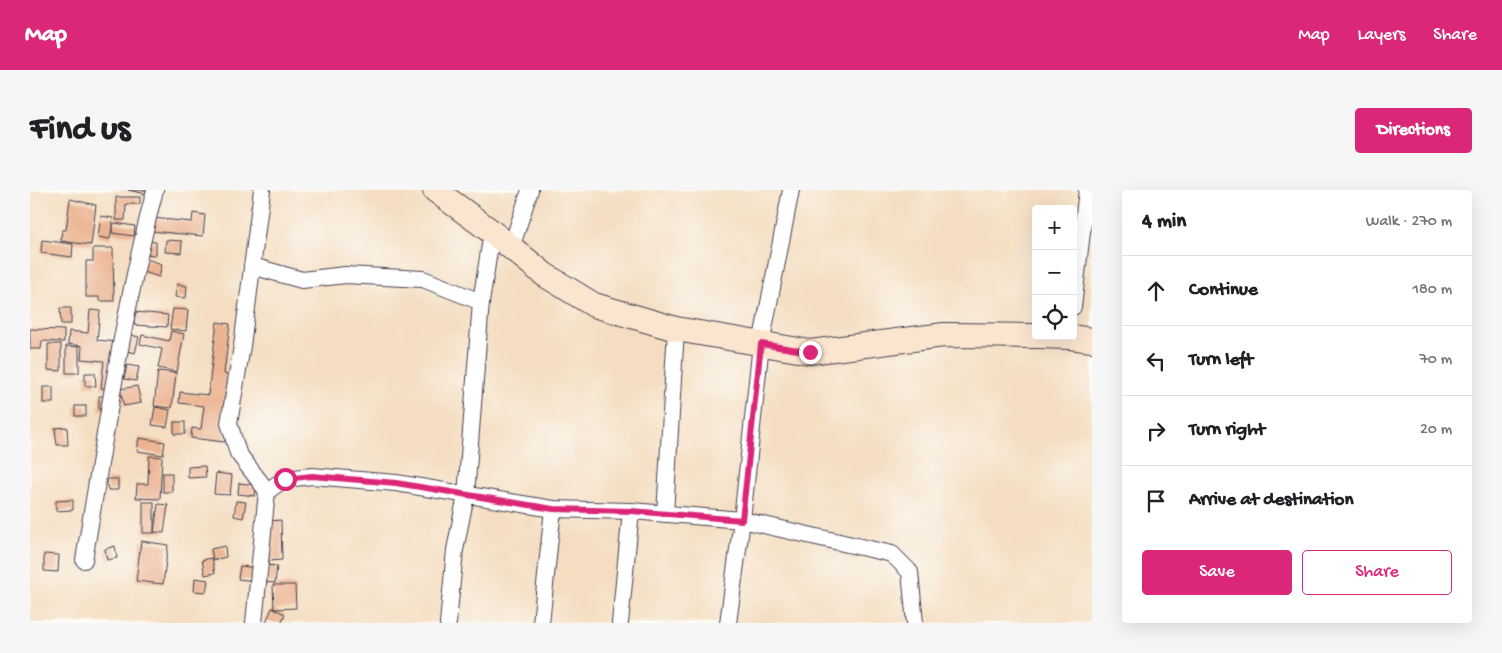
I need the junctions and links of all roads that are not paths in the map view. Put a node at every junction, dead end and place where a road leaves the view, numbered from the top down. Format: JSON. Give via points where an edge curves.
{"nodes":[{"id":1,"x":155,"y":190,"type":"edge"},
{"id":2,"x":262,"y":190,"type":"edge"},
{"id":3,"x":530,"y":190,"type":"edge"},
{"id":4,"x":791,"y":190,"type":"edge"},
{"id":5,"x":1087,"y":190,"type":"edge"},
{"id":6,"x":446,"y":194,"type":"edge"},
{"id":7,"x":492,"y":232,"type":"junction"},
{"id":8,"x":511,"y":248,"type":"junction"},
{"id":9,"x":252,"y":266,"type":"junction"},
{"id":10,"x":1074,"y":295,"type":"edge"},
{"id":11,"x":481,"y":302,"type":"junction"},
{"id":12,"x":676,"y":329,"type":"junction"},
{"id":13,"x":1032,"y":336,"type":"edge"},
{"id":14,"x":1077,"y":337,"type":"edge"},
{"id":15,"x":1092,"y":340,"type":"edge"},
{"id":16,"x":761,"y":344,"type":"junction"},
{"id":17,"x":267,"y":491,"type":"junction"},
{"id":18,"x":466,"y":495,"type":"junction"},
{"id":19,"x":553,"y":509,"type":"junction"},
{"id":20,"x":631,"y":511,"type":"junction"},
{"id":21,"x":665,"y":514,"type":"junction"},
{"id":22,"x":742,"y":520,"type":"junction"},
{"id":23,"x":84,"y":560,"type":"dead end"},
{"id":24,"x":254,"y":623,"type":"edge"},
{"id":25,"x":448,"y":623,"type":"edge"},
{"id":26,"x":541,"y":623,"type":"edge"},
{"id":27,"x":620,"y":623,"type":"edge"},
{"id":28,"x":728,"y":623,"type":"edge"},
{"id":29,"x":915,"y":623,"type":"edge"}],
"edges":[{"from":1,"to":23,"type":"street","via":[[115,375]]},
{"from":2,"to":9,"type":"street"},
{"from":3,"to":8,"type":"street"},
{"from":4,"to":16,"type":"street"},
{"from":5,"to":10,"type":"street"},
{"from":6,"to":7,"type":"street"},
{"from":7,"to":8,"type":"street"},
{"from":7,"to":11,"type":"street"},
{"from":8,"to":12,"type":"street","via":[[545,275],[594,305]]},
{"from":9,"to":11,"type":"street","via":[[302,280],[345,274],[423,279]]},
{"from":9,"to":17,"type":"street","via":[[229,423],[238,453]]},
{"from":11,"to":18,"type":"street"},
{"from":12,"to":16,"type":"street"},
{"from":12,"to":21,"type":"street"},
{"from":13,"to":16,"type":"street","via":[[944,335],[819,352]]},
{"from":14,"to":15,"type":"street"},
{"from":16,"to":22,"type":"street"},
{"from":17,"to":18,"type":"street","via":[[285,479],[312,476],[396,483]]},
{"from":17,"to":24,"type":"street"},
{"from":18,"to":19,"type":"street"},
{"from":18,"to":25,"type":"street","via":[[455,550]]},
{"from":19,"to":20,"type":"street"},
{"from":19,"to":26,"type":"street"},
{"from":20,"to":21,"type":"street"},
{"from":20,"to":27,"type":"street"},
{"from":21,"to":22,"type":"street"},
{"from":22,"to":28,"type":"street"},
{"from":22,"to":29,"type":"street","via":[[892,554],[910,572]]}]}
